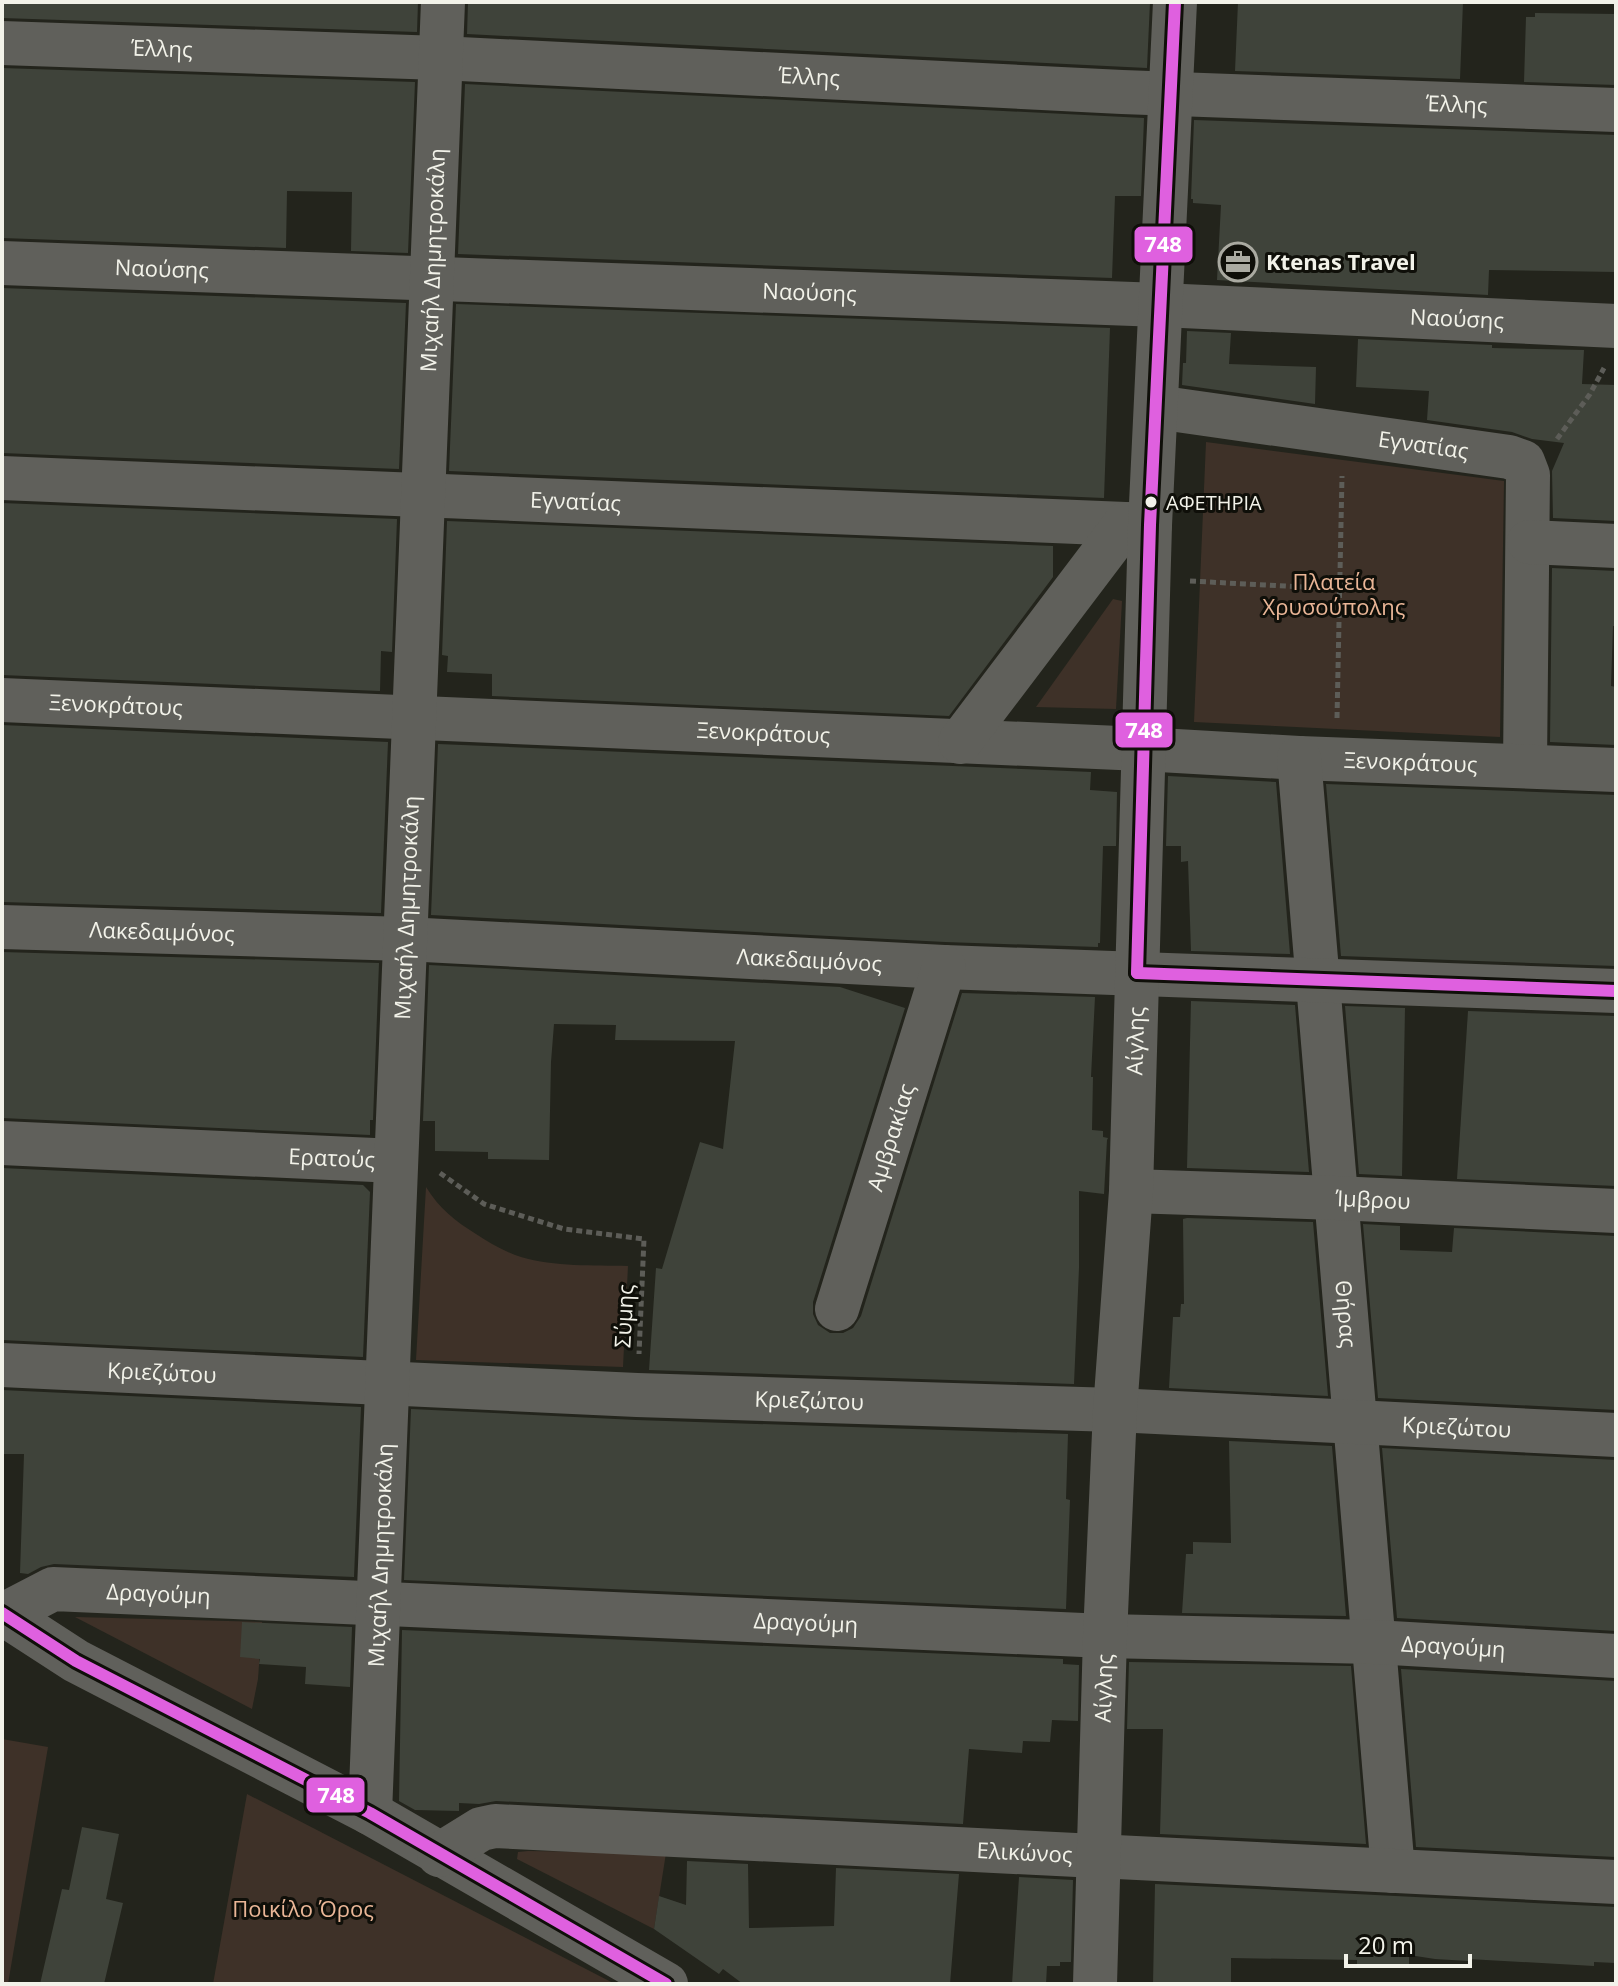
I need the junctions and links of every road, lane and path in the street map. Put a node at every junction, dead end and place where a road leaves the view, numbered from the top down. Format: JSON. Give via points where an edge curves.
{"nodes":[{"id":1,"x":443,"y":2,"type":"edge"},
{"id":2,"x":1175,"y":2,"type":"edge"},
{"id":3,"x":2,"y":43,"type":"edge"},
{"id":4,"x":440,"y":58,"type":"junction"},
{"id":5,"x":1170,"y":93,"type":"junction"},
{"id":6,"x":1616,"y":110,"type":"edge"},
{"id":7,"x":2,"y":263,"type":"edge"},
{"id":8,"x":431,"y":277,"type":"junction"},
{"id":9,"x":1161,"y":305,"type":"junction"},
{"id":10,"x":1616,"y":326,"type":"edge"},
{"id":11,"x":1590,"y":394,"type":"dead end"},
{"id":12,"x":1156,"y":407,"type":"junction"},
{"id":13,"x":1343,"y":433,"type":"junction"},
{"id":14,"x":1560,"y":437,"type":"dead end"},
{"id":15,"x":2,"y":478,"type":"edge"},
{"id":16,"x":423,"y":496,"type":"junction"},
{"id":17,"x":1138,"y":525,"type":"junction"},
{"id":18,"x":1529,"y":542,"type":"junction"},
{"id":19,"x":1616,"y":546,"type":"edge"},
{"id":20,"x":1149,"y":578,"type":"junction"},
{"id":21,"x":1340,"y":589,"type":"junction"},
{"id":22,"x":2,"y":700,"type":"edge"},
{"id":23,"x":414,"y":719,"type":"junction"},
{"id":24,"x":960,"y":742,"type":"junction"},
{"id":25,"x":1142,"y":749,"type":"junction"},
{"id":26,"x":1318,"y":759,"type":"junction"},
{"id":27,"x":1525,"y":765,"type":"junction"},
{"id":28,"x":1616,"y":770,"type":"edge"},
{"id":29,"x":2,"y":927,"type":"edge"},
{"id":30,"x":405,"y":939,"type":"junction"},
{"id":31,"x":944,"y":967,"type":"junction"},
{"id":32,"x":1137,"y":973,"type":"junction"},
{"id":33,"x":1318,"y":981,"type":"junction"},
{"id":34,"x":1616,"y":991,"type":"edge"},
{"id":35,"x":2,"y":1143,"type":"edge"},
{"id":36,"x":396,"y":1161,"type":"junction"},
{"id":37,"x":1131,"y":1191,"type":"junction"},
{"id":38,"x":1336,"y":1198,"type":"junction"},
{"id":39,"x":1616,"y":1211,"type":"edge"},
{"id":40,"x":644,"y":1239,"type":"joint"},
{"id":41,"x":837,"y":1309,"type":"dead end"},
{"id":42,"x":2,"y":1365,"type":"edge"},
{"id":43,"x":387,"y":1382,"type":"junction"},
{"id":44,"x":637,"y":1395,"type":"junction"},
{"id":45,"x":1115,"y":1410,"type":"junction"},
{"id":46,"x":1355,"y":1422,"type":"junction"},
{"id":47,"x":1616,"y":1435,"type":"edge"},
{"id":48,"x":378,"y":1603,"type":"junction"},
{"id":49,"x":3,"y":1614,"type":"edge"},
{"id":50,"x":1105,"y":1636,"type":"junction"},
{"id":51,"x":1374,"y":1642,"type":"junction"},
{"id":52,"x":1616,"y":1656,"type":"edge"},
{"id":53,"x":370,"y":1813,"type":"junction"},
{"id":54,"x":439,"y":1855,"type":"junction"},
{"id":55,"x":1099,"y":1855,"type":"junction"},
{"id":56,"x":1393,"y":1871,"type":"junction"},
{"id":57,"x":1616,"y":1882,"type":"edge"},
{"id":58,"x":666,"y":1984,"type":"edge"},
{"id":59,"x":1095,"y":1984,"type":"edge"}],
"edges":[{"from":1,"to":4,"type":"street","name":"Μιχαήλ Δημητροκάλη"},
{"from":2,"to":5,"type":"street","name":"Αίγλης"},
{"from":3,"to":4,"type":"street","name":"Έλλης"},
{"from":4,"to":5,"type":"street","name":"Έλλης"},
{"from":4,"to":8,"type":"street","name":"Μιχαήλ Δημητροκάλη"},
{"from":5,"to":6,"type":"street","name":"Έλλης"},
{"from":5,"to":9,"type":"street","name":"Αίγλης"},
{"from":7,"to":8,"type":"street","name":"Ναούσης"},
{"from":8,"to":9,"type":"street","name":"Ναούσης"},
{"from":8,"to":16,"type":"street","name":"Μιχαήλ Δημητροκάλη"},
{"from":9,"to":10,"type":"street","name":"Ναούσης"},
{"from":9,"to":12,"type":"street","name":"Αίγλης"},
{"from":11,"to":14,"type":"path"},
{"from":12,"to":13,"type":"street","name":"Εγνατίας"},
{"from":12,"to":17,"type":"street","name":"Αίγλης"},
{"from":13,"to":18,"type":"street","name":"Εγνατίας","via":[[1523,462],[1528,475]]},
{"from":13,"to":21,"type":"path"},
{"from":15,"to":16,"type":"street","name":"Εγνατίας"},
{"from":16,"to":17,"type":"street","name":"Εγνατίας"},
{"from":16,"to":23,"type":"street","name":"Μιχαήλ Δημητροκάλη"},
{"from":17,"to":20,"type":"street","name":"Αίγλης"},
{"from":17,"to":24,"type":"street"},
{"from":18,"to":19,"type":"street"},
{"from":18,"to":27,"type":"street"},
{"from":20,"to":21,"type":"path"},
{"from":20,"to":25,"type":"street","name":"Αίγλης"},
{"from":21,"to":26,"type":"path"},
{"from":22,"to":23,"type":"street","name":"Ξενοκράτους"},
{"from":23,"to":24,"type":"street","name":"Ξενοκράτους"},
{"from":23,"to":30,"type":"street","name":"Μιχαήλ Δημητροκάλη"},
{"from":24,"to":25,"type":"street","name":"Ξενοκράτους"},
{"from":25,"to":26,"type":"street","name":"Ξενοκράτους"},
{"from":25,"to":32,"type":"street","name":"Αίγλης"},
{"from":26,"to":27,"type":"street","name":"Ξενοκράτους"},
{"from":26,"to":33,"type":"street","name":"Θήρας"},
{"from":27,"to":28,"type":"street","name":"Ξενοκράτους"},
{"from":29,"to":30,"type":"street","name":"Λακεδαιμόνος"},
{"from":30,"to":31,"type":"street","name":"Λακεδαιμόνος"},
{"from":30,"to":36,"type":"street","name":"Μιχαήλ Δημητροκάλη"},
{"from":31,"to":32,"type":"street","name":"Λακεδαιμόνος"},
{"from":31,"to":41,"type":"street","name":"Αμβρακίας"},
{"from":32,"to":33,"type":"street","name":"Λακεδαιμόνος"},
{"from":32,"to":37,"type":"street","name":"Αίγλης"},
{"from":33,"to":34,"type":"street","name":"Λακεδαιμόνος"},
{"from":33,"to":38,"type":"street","name":"Θήρας"},
{"from":35,"to":36,"type":"street","name":"Ερατούς"},
{"from":36,"to":40,"type":"path","name":"Ερατούς","via":[[434,1169],[484,1204],[564,1229]]},
{"from":36,"to":43,"type":"street","name":"Μιχαήλ Δημητροκάλη"},
{"from":37,"to":38,"type":"street","name":"Ίμβρου"},
{"from":37,"to":45,"type":"street","name":"Αίγλης"},
{"from":38,"to":39,"type":"street","name":"Ίμβρου"},
{"from":38,"to":46,"type":"street","name":"Θήρας"},
{"from":40,"to":44,"type":"path","name":"Σύμης"},
{"from":42,"to":43,"type":"street","name":"Κριεζώτου"},
{"from":43,"to":44,"type":"street","name":"Κριεζώτου"},
{"from":43,"to":48,"type":"street","name":"Μιχαήλ Δημητροκάλη"},
{"from":44,"to":45,"type":"street","name":"Κριεζώτου"},
{"from":45,"to":46,"type":"street","name":"Κριεζώτου"},
{"from":45,"to":50,"type":"street","name":"Αίγλης"},
{"from":46,"to":47,"type":"street","name":"Κριεζώτου"},
{"from":46,"to":51,"type":"street","name":"Θήρας"},
{"from":48,"to":49,"type":"street","name":"Δραγούμη","via":[[53,1589]]},
{"from":48,"to":50,"type":"street","name":"Δραγούμη"},
{"from":48,"to":53,"type":"street","name":"Μιχαήλ Δημητροκάλη"},
{"from":49,"to":53,"type":"street","via":[[76,1661]]},
{"from":50,"to":51,"type":"street","name":"Δραγούμη"},
{"from":50,"to":55,"type":"street","name":"Αίγλης"},
{"from":51,"to":52,"type":"street","name":"Δραγούμη"},
{"from":51,"to":56,"type":"street","name":"Θήρας"},
{"from":53,"to":54,"type":"street"},
{"from":54,"to":55,"type":"street","name":"Ελικώνος","via":[[495,1826]]},
{"from":54,"to":58,"type":"street"},
{"from":55,"to":56,"type":"street","name":"Ελικώνος"},
{"from":55,"to":59,"type":"street","name":"Αίγλης"},
{"from":56,"to":57,"type":"street","name":"Ελικώνος"}]}
